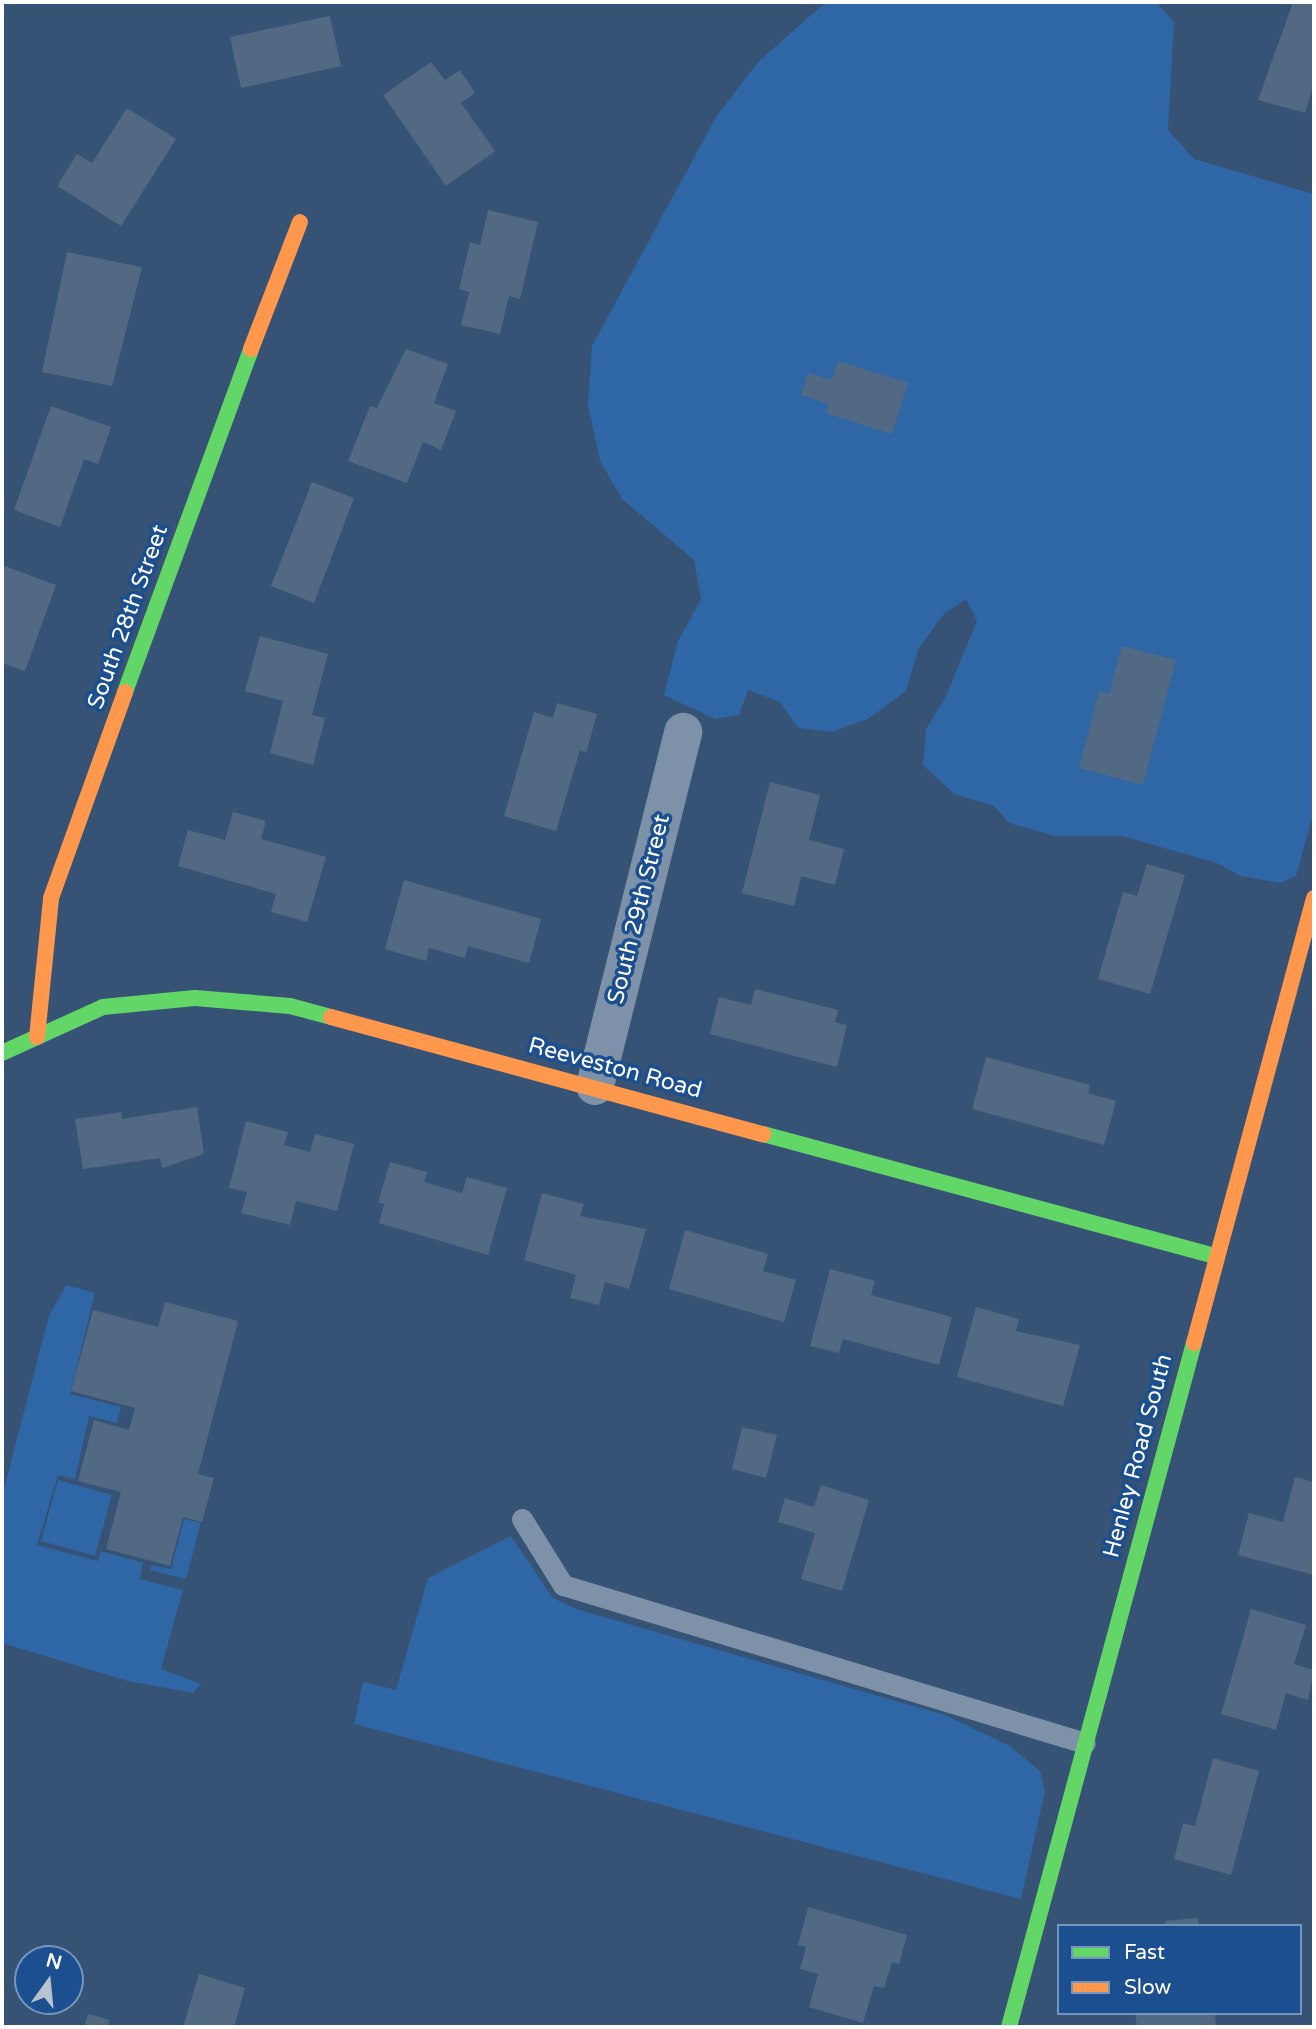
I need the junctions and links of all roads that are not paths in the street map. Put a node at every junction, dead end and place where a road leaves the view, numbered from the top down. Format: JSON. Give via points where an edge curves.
{"nodes":[{"id":1,"x":300,"y":222,"type":"dead end"},
{"id":2,"x":684,"y":732,"type":"dead end"},
{"id":3,"x":1314,"y":898,"type":"edge"},
{"id":4,"x":37,"y":1037,"type":"junction"},
{"id":5,"x":2,"y":1053,"type":"edge"},
{"id":6,"x":595,"y":1086,"type":"junction"},
{"id":7,"x":1215,"y":1256,"type":"junction"},
{"id":8,"x":522,"y":1519,"type":"dead end"},
{"id":9,"x":1085,"y":1743,"type":"junction"},
{"id":10,"x":1009,"y":2027,"type":"edge"}],
"edges":[{"from":1,"to":4,"type":"street","name":"South 28th Street","via":[[209,458],[51,898]]},
{"from":2,"to":6,"type":"street","name":"South 29th Street"},
{"from":3,"to":7,"type":"street","name":"Henley Road South"},
{"from":4,"to":5,"type":"street","name":"Reeveston Road"},
{"from":4,"to":6,"type":"street","name":"Reeveston Road","via":[[103,1007],[195,998],[290,1006]]},
{"from":6,"to":7,"type":"street","name":"Reeveston Road"},
{"from":7,"to":9,"type":"street","name":"Henley Road South"},
{"from":8,"to":9,"type":"lane","via":[[563,1585]]},
{"from":9,"to":10,"type":"street","name":"Henley Road South"}]}
